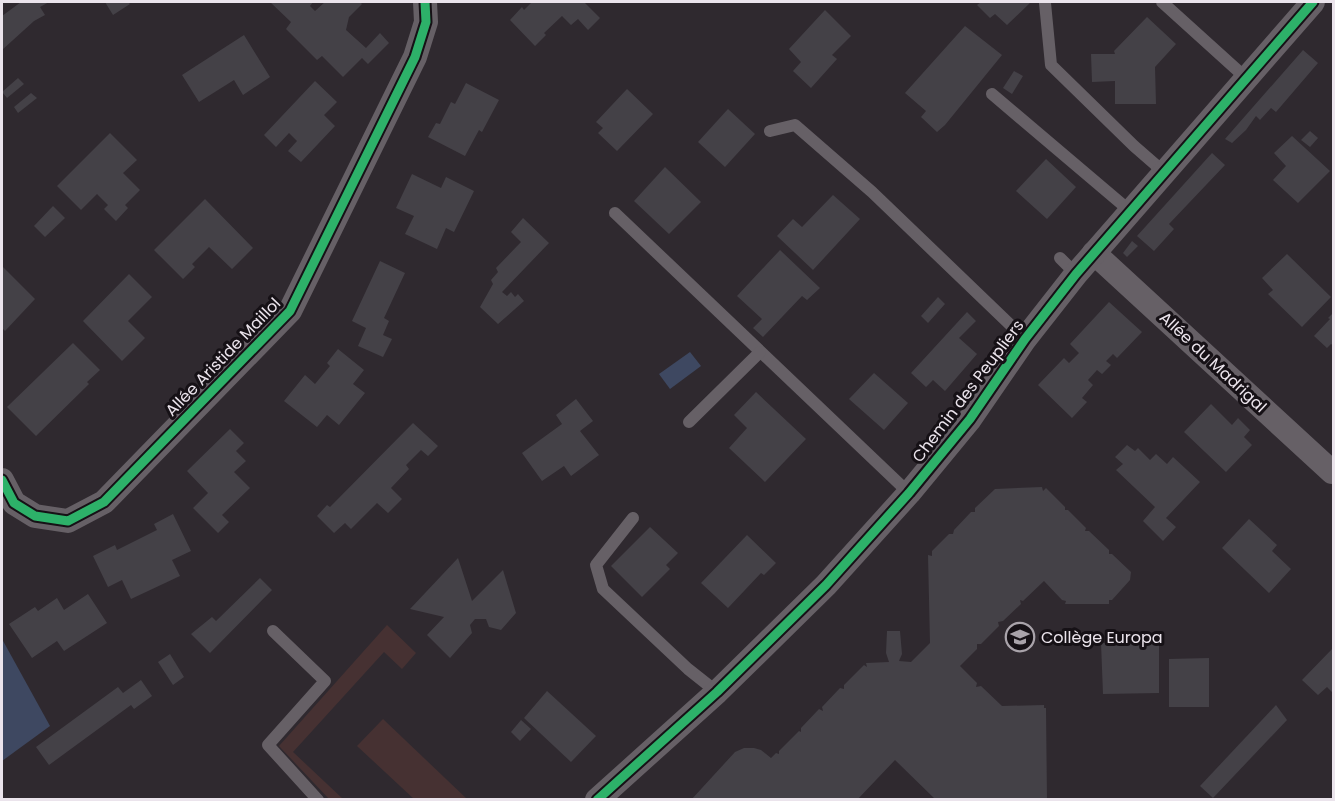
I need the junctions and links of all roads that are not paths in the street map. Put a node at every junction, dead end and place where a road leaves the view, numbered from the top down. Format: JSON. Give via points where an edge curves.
{"nodes":[{"id":1,"x":425,"y":2,"type":"edge"},
{"id":2,"x":1162,"y":2,"type":"edge"},
{"id":3,"x":1314,"y":2,"type":"edge"},
{"id":4,"x":1045,"y":3,"type":"edge"},
{"id":5,"x":1246,"y":78,"type":"junction"},
{"id":6,"x":992,"y":94,"type":"dead end"},
{"id":7,"x":770,"y":131,"type":"dead end"},
{"id":8,"x":1165,"y":173,"type":"junction"},
{"id":9,"x":1130,"y":211,"type":"junction"},
{"id":10,"x":615,"y":213,"type":"dead end"},
{"id":11,"x":1094,"y":253,"type":"junction"},
{"id":12,"x":1025,"y":339,"type":"junction"},
{"id":13,"x":760,"y":351,"type":"junction"},
{"id":14,"x":689,"y":422,"type":"dead end"},
{"id":15,"x":1332,"y":472,"type":"dead end"},
{"id":16,"x":2,"y":480,"type":"edge"},
{"id":17,"x":909,"y":493,"type":"junction"},
{"id":18,"x":633,"y":518,"type":"dead end"},
{"id":19,"x":273,"y":631,"type":"dead end"},
{"id":20,"x":717,"y":692,"type":"junction"},
{"id":21,"x":318,"y":800,"type":"edge"},
{"id":22,"x":597,"y":800,"type":"edge"}],
"edges":[{"from":1,"to":16,"type":"street","name":"Allée Aristide Maillol","via":[[426,22],[415,57],[290,311],[104,502],[68,521],[35,516],[14,503]]},
{"from":2,"to":5,"type":"lane"},
{"from":3,"to":5,"type":"street","name":"Chemin des Peupliers"},
{"from":4,"to":8,"type":"lane","via":[[1051,65]]},
{"from":5,"to":8,"type":"street","name":"Chemin des Peupliers"},
{"from":6,"to":9,"type":"lane"},
{"from":7,"to":12,"type":"lane","via":[[795,124]]},
{"from":8,"to":9,"type":"street","name":"Chemin des Peupliers"},
{"from":9,"to":11,"type":"street","name":"Chemin des Peupliers"},
{"from":10,"to":13,"type":"lane"},
{"from":11,"to":12,"type":"street","name":"Chemin des Peupliers","via":[[1068,266]]},
{"from":11,"to":15,"type":"street","name":"Allée du Madrigal"},
{"from":12,"to":17,"type":"street","name":"Chemin des Peupliers","via":[[970,419]]},
{"from":13,"to":14,"type":"lane"},
{"from":13,"to":17,"type":"lane"},
{"from":17,"to":20,"type":"street","name":"Chemin des Peupliers","via":[[826,585]]},
{"from":18,"to":20,"type":"lane","via":[[596,565],[603,589]]},
{"from":19,"to":21,"type":"lane","via":[[325,681],[268,745]]},
{"from":20,"to":22,"type":"street","name":"Chemin des Peupliers"}]}
